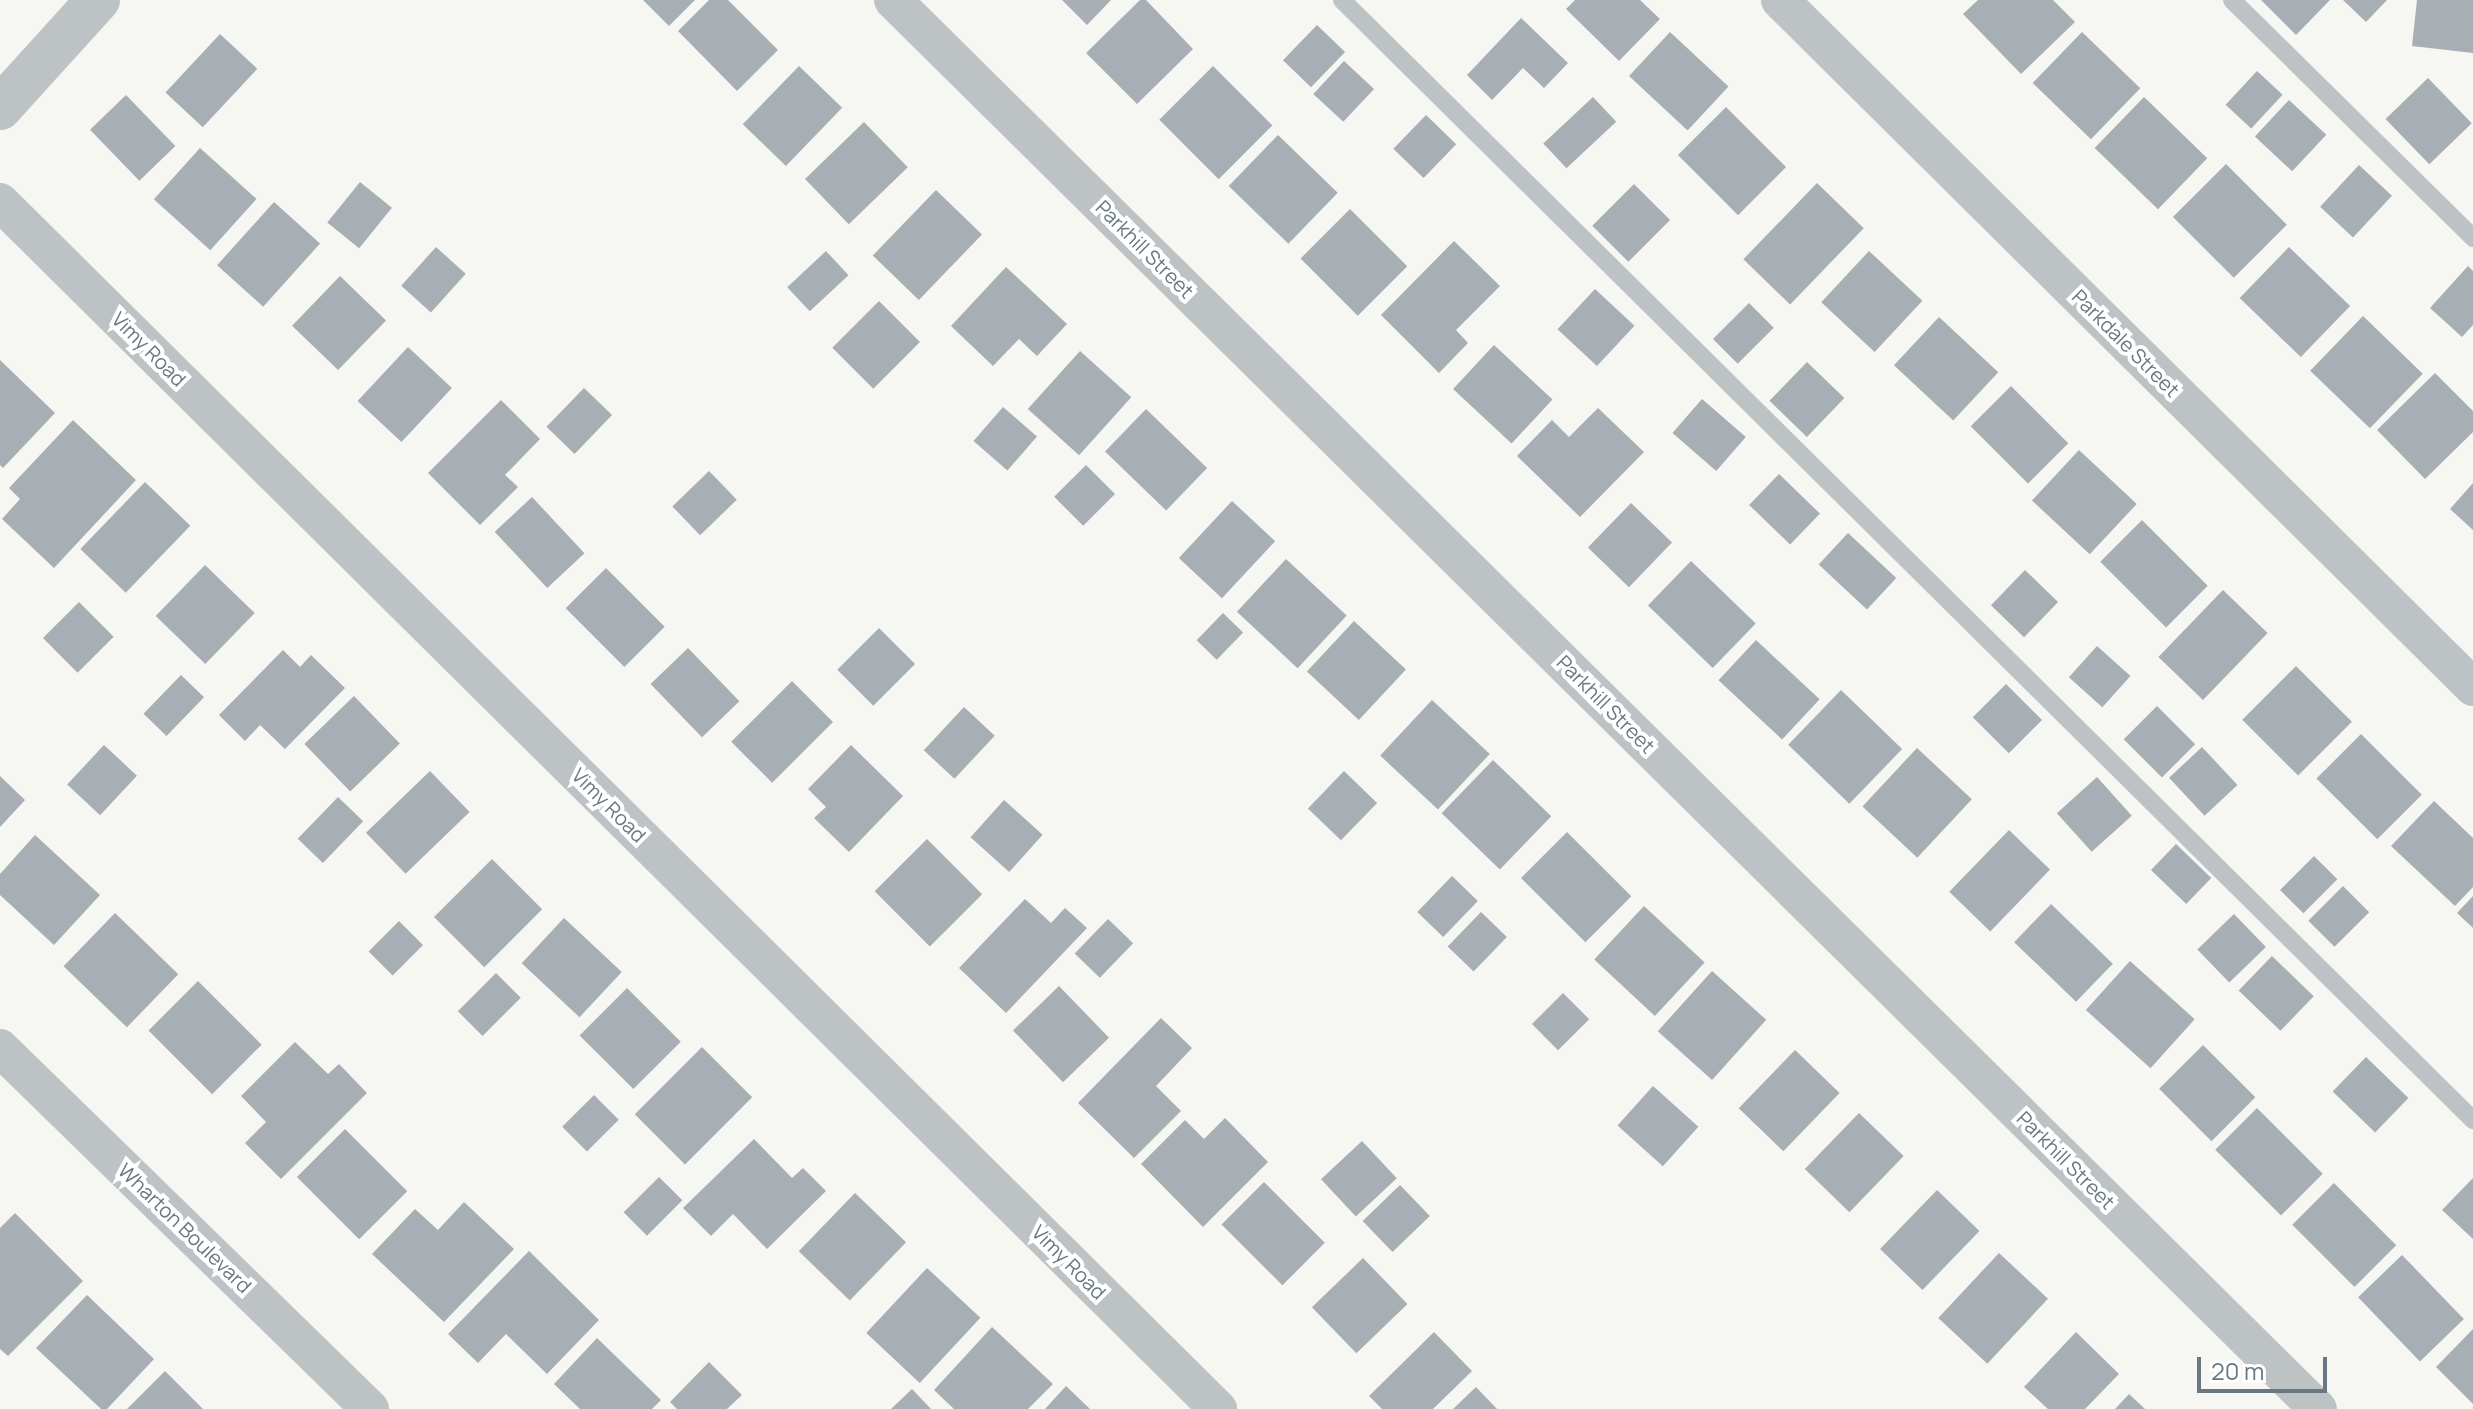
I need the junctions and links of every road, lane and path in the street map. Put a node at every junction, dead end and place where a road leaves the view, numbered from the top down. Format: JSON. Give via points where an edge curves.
{"nodes":[{"id":1,"x":98,"y":0,"type":"edge"},
{"id":2,"x":893,"y":0,"type":"edge"},
{"id":3,"x":1342,"y":0,"type":"edge"},
{"id":4,"x":1780,"y":0,"type":"edge"},
{"id":5,"x":2232,"y":0,"type":"edge"},
{"id":6,"x":0,"y":108,"type":"edge"},
{"id":7,"x":0,"y":202,"type":"edge"},
{"id":8,"x":2473,"y":238,"type":"edge"},
{"id":9,"x":2473,"y":687,"type":"edge"},
{"id":10,"x":0,"y":1048,"type":"edge"},
{"id":11,"x":2473,"y":1120,"type":"edge"},
{"id":12,"x":370,"y":1409,"type":"edge"},
{"id":13,"x":1218,"y":1409,"type":"edge"},
{"id":14,"x":2318,"y":1409,"type":"edge"}],
"edges":[{"from":1,"to":6,"type":"street"},
{"from":2,"to":14,"type":"street","name":"Parkhill Street"},
{"from":3,"to":11,"type":"lane"},
{"from":4,"to":9,"type":"street","name":"Parkdale Street"},
{"from":5,"to":8,"type":"lane"},
{"from":7,"to":13,"type":"street","name":"Vimy Road"},
{"from":10,"to":12,"type":"street","name":"Wharton Boulevard"}]}
